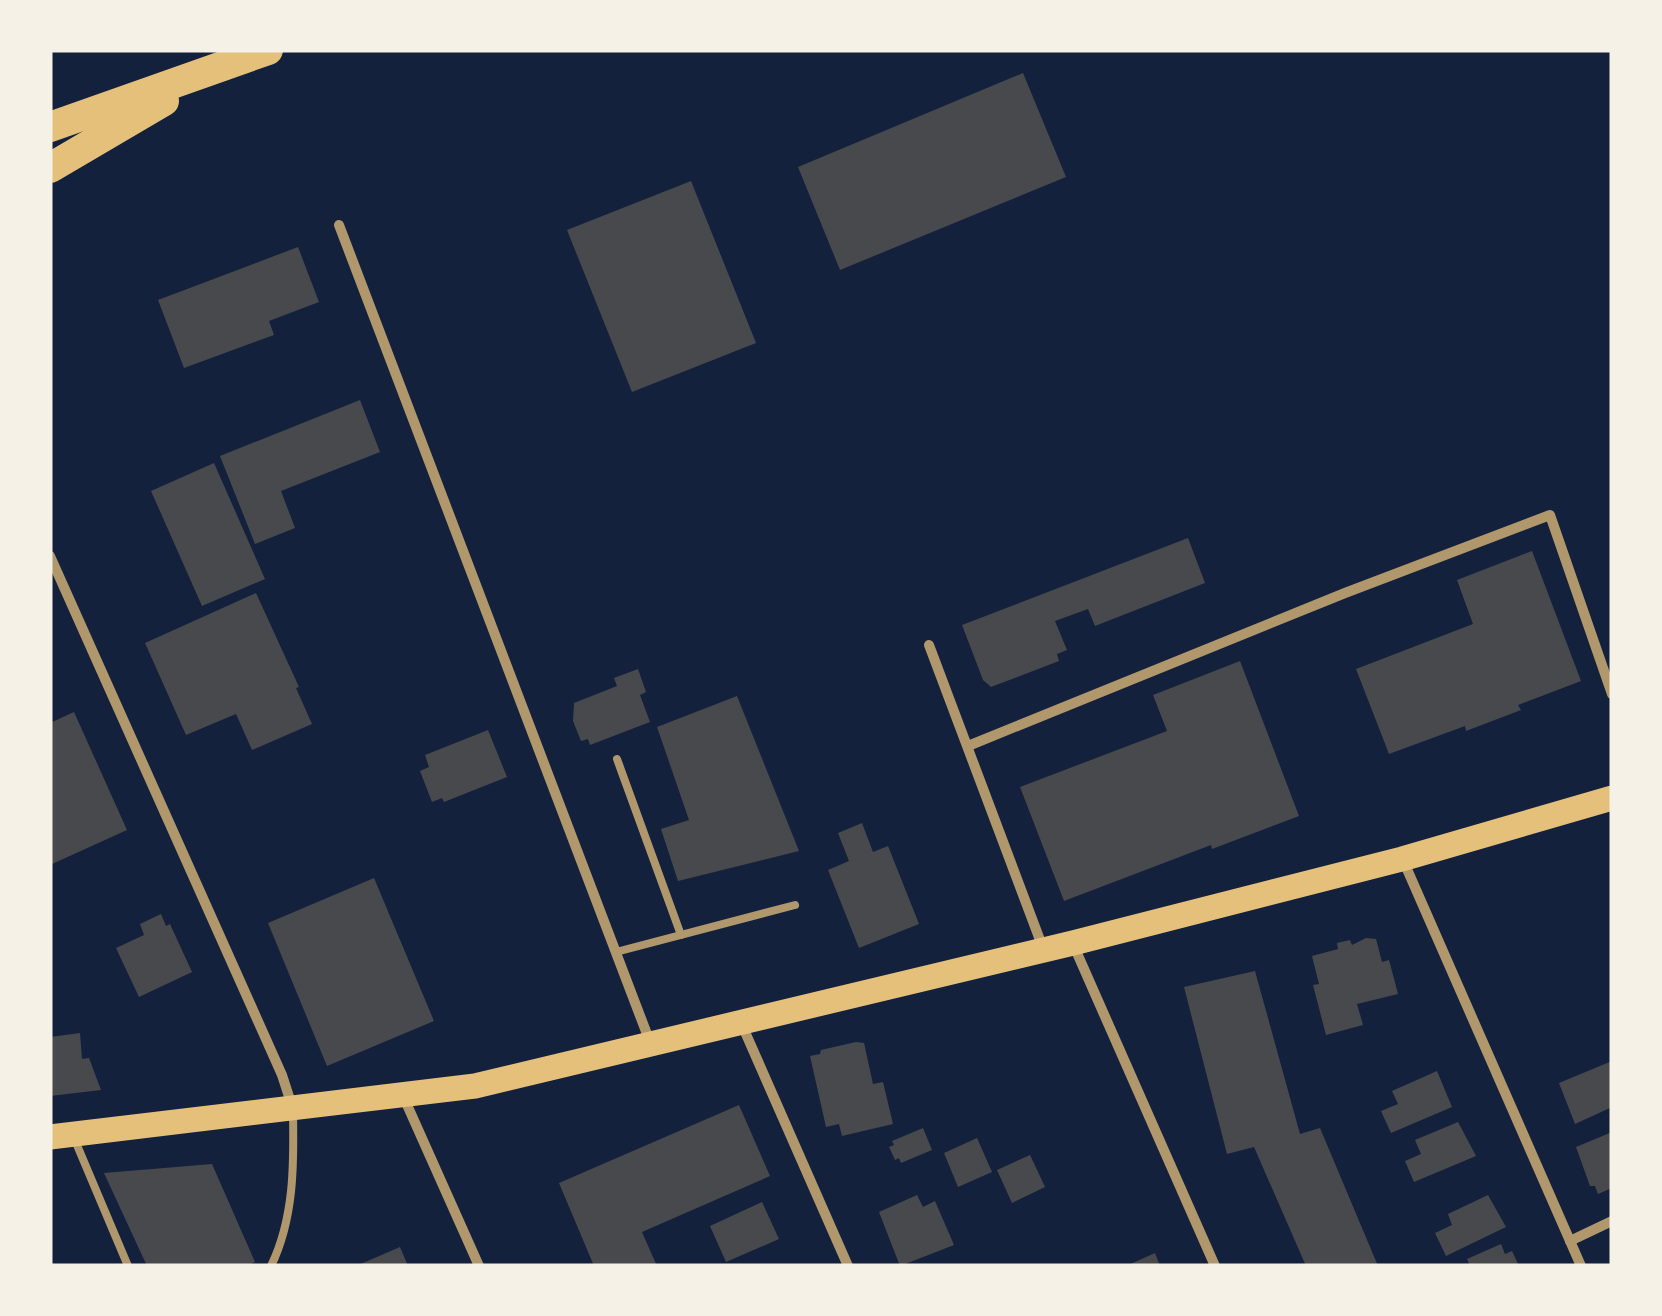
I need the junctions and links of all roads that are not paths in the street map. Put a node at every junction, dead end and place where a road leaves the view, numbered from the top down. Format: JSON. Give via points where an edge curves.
{"nodes":[{"id":1,"x":268,"y":50,"type":"edge"},
{"id":2,"x":210,"y":72,"type":"junction"},
{"id":3,"x":50,"y":127,"type":"edge"},
{"id":4,"x":50,"y":168,"type":"edge"},
{"id":5,"x":339,"y":226,"type":"dead end"},
{"id":6,"x":50,"y":556,"type":"edge"},
{"id":7,"x":929,"y":645,"type":"dead end"},
{"id":8,"x":1612,"y":694,"type":"edge"},
{"id":9,"x":968,"y":746,"type":"junction"},
{"id":10,"x":618,"y":760,"type":"dead end"},
{"id":11,"x":1612,"y":798,"type":"edge"},
{"id":12,"x":1402,"y":859,"type":"junction"},
{"id":13,"x":795,"y":905,"type":"dead end"},
{"id":14,"x":681,"y":935,"type":"junction"},
{"id":15,"x":1073,"y":944,"type":"junction"},
{"id":16,"x":1044,"y":951,"type":"junction"},
{"id":17,"x":616,"y":952,"type":"junction"},
{"id":18,"x":742,"y":1024,"type":"junction"},
{"id":19,"x":652,"y":1046,"type":"junction"},
{"id":20,"x":404,"y":1097,"type":"junction"},
{"id":21,"x":293,"y":1109,"type":"junction"},
{"id":22,"x":61,"y":1136,"type":"edge"},
{"id":23,"x":1612,"y":1221,"type":"edge"},
{"id":24,"x":1570,"y":1240,"type":"junction"},
{"id":25,"x":128,"y":1266,"type":"edge"},
{"id":26,"x":271,"y":1266,"type":"edge"},
{"id":27,"x":479,"y":1266,"type":"edge"},
{"id":28,"x":848,"y":1266,"type":"edge"},
{"id":29,"x":1215,"y":1266,"type":"edge"},
{"id":30,"x":1581,"y":1266,"type":"edge"}],
"edges":[{"from":1,"to":2,"type":"highway"},
{"from":2,"to":3,"type":"highway"},
{"from":2,"to":4,"type":"highway"},
{"from":5,"to":17,"type":"street"},
{"from":6,"to":21,"type":"street"},
{"from":7,"to":9,"type":"street"},
{"from":8,"to":9,"type":"street","via":[[1550,515]]},
{"from":9,"to":16,"type":"street"},
{"from":10,"to":14,"type":"lane"},
{"from":11,"to":12,"type":"main road"},
{"from":12,"to":15,"type":"main road"},
{"from":12,"to":24,"type":"street"},
{"from":13,"to":14,"type":"lane"},
{"from":14,"to":17,"type":"lane"},
{"from":15,"to":16,"type":"main road"},
{"from":15,"to":29,"type":"street"},
{"from":16,"to":18,"type":"main road"},
{"from":17,"to":19,"type":"street"},
{"from":18,"to":19,"type":"main road"},
{"from":18,"to":28,"type":"street"},
{"from":19,"to":20,"type":"main road"},
{"from":20,"to":21,"type":"main road"},
{"from":20,"to":27,"type":"street"},
{"from":21,"to":22,"type":"main road"},
{"from":21,"to":26,"type":"lane","via":[[294,1169]]},
{"from":22,"to":25,"type":"lane"},
{"from":23,"to":24,"type":"street"},
{"from":24,"to":30,"type":"street"}]}
